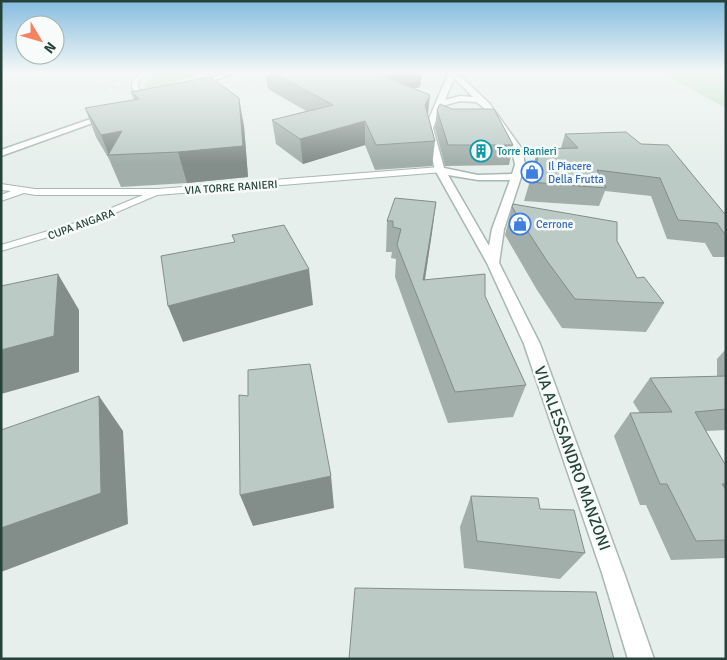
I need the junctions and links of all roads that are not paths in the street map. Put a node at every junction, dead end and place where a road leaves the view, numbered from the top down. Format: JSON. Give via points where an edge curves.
{"nodes":[{"id":1,"x":146,"y":103,"type":"edge"},
{"id":2,"x":443,"y":103,"type":"edge"},
{"id":3,"x":484,"y":103,"type":"edge"},
{"id":4,"x":139,"y":105,"type":"edge"},
{"id":5,"x":438,"y":105,"type":"joint"},
{"id":6,"x":112,"y":114,"type":"edge"},
{"id":7,"x":1,"y":153,"type":"edge"},
{"id":8,"x":440,"y":170,"type":"junction"},
{"id":9,"x":516,"y":176,"type":"junction"},
{"id":10,"x":1,"y":187,"type":"edge"},
{"id":11,"x":21,"y":191,"type":"junction"},
{"id":12,"x":158,"y":192,"type":"junction"},
{"id":13,"x":1,"y":198,"type":"edge"},
{"id":14,"x":1,"y":248,"type":"edge"},
{"id":15,"x":493,"y":263,"type":"junction"},
{"id":16,"x":641,"y":659,"type":"edge"}],
"edges":[{"from":1,"to":4,"type":"street"},
{"from":2,"to":5,"type":"street"},
{"from":3,"to":9,"type":"street","name":"VIA ALESSANDRO MANZONI","via":[[517,149],[520,165]]},
{"from":5,"to":8,"type":"street","name":"VIA ALESSANDRO MANZONI","via":[[429,128]]},
{"from":6,"to":7,"type":"street"},
{"from":8,"to":9,"type":"street","via":[[472,177]]},
{"from":8,"to":12,"type":"lane","name":"VIA TORRE RANIERI"},
{"from":8,"to":15,"type":"street","name":"VIA ALESSANDRO MANZONI"},
{"from":9,"to":15,"type":"street","name":"VIA ALESSANDRO MANZONI","via":[[498,229]]},
{"from":10,"to":11,"type":"lane","name":"VIA TORRE RANIERI"},
{"from":11,"to":12,"type":"lane","name":"VIA TORRE RANIERI"},
{"from":11,"to":13,"type":"lane","name":"VIA TORRE RANIERI"},
{"from":12,"to":14,"type":"lane","name":"CUPA ANGARA","via":[[78,226]]},
{"from":15,"to":16,"type":"street","name":"VIA ALESSANDRO MANZONI","via":[[532,344]]}]}
